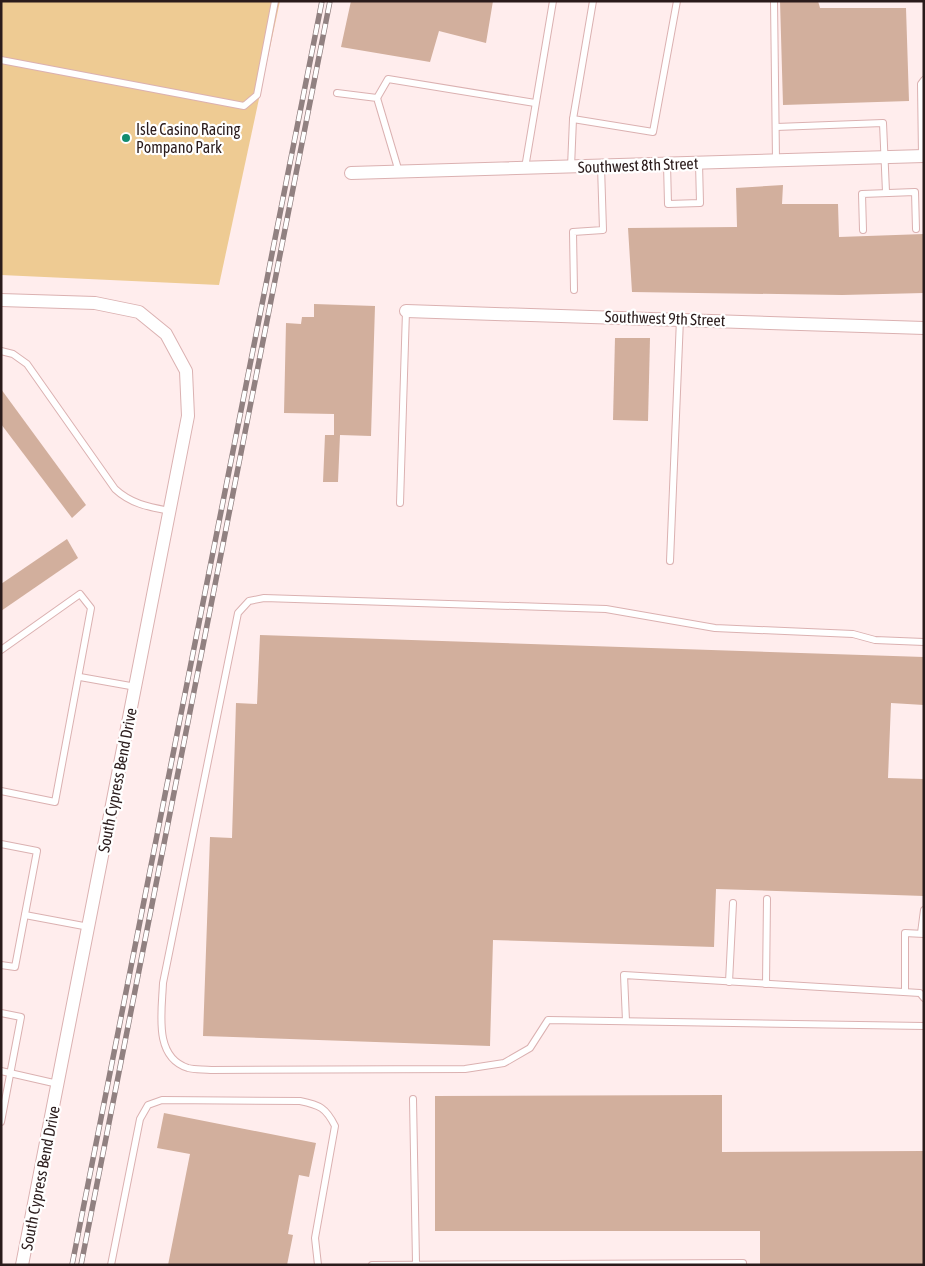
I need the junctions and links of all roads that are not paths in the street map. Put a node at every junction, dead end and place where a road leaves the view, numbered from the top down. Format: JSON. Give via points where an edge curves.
{"nodes":[{"id":1,"x":276,"y":1,"type":"edge"},
{"id":2,"x":553,"y":1,"type":"edge"},
{"id":3,"x":593,"y":1,"type":"edge"},
{"id":4,"x":677,"y":1,"type":"edge"},
{"id":5,"x":774,"y":1,"type":"edge"},
{"id":6,"x":1,"y":60,"type":"edge"},
{"id":7,"x":924,"y":80,"type":"edge"},
{"id":8,"x":337,"y":93,"type":"dead end"},
{"id":9,"x":377,"y":98,"type":"junction"},
{"id":10,"x":534,"y":103,"type":"junction"},
{"id":11,"x":573,"y":119,"type":"junction"},
{"id":12,"x":776,"y":127,"type":"junction"},
{"id":13,"x":923,"y":156,"type":"edge"},
{"id":14,"x":885,"y":157,"type":"junction"},
{"id":15,"x":776,"y":160,"type":"junction"},
{"id":16,"x":699,"y":163,"type":"junction"},
{"id":17,"x":667,"y":164,"type":"junction"},
{"id":18,"x":601,"y":166,"type":"junction"},
{"id":19,"x":571,"y":167,"type":"junction"},
{"id":20,"x":525,"y":168,"type":"junction"},
{"id":21,"x":399,"y":172,"type":"junction"},
{"id":22,"x":351,"y":173,"type":"dead end"},
{"id":23,"x":886,"y":192,"type":"junction"},
{"id":24,"x":916,"y":229,"type":"dead end"},
{"id":25,"x":862,"y":230,"type":"dead end"},
{"id":26,"x":574,"y":290,"type":"dead end"},
{"id":27,"x":1,"y":300,"type":"edge"},
{"id":28,"x":406,"y":311,"type":"joint"},
{"id":29,"x":680,"y":318,"type":"junction"},
{"id":30,"x":924,"y":328,"type":"edge"},
{"id":31,"x":1,"y":351,"type":"edge"},
{"id":32,"x":400,"y":503,"type":"dead end"},
{"id":33,"x":170,"y":511,"type":"junction"},
{"id":34,"x":670,"y":560,"type":"dead end"},
{"id":35,"x":924,"y":642,"type":"edge"},
{"id":36,"x":1,"y":650,"type":"edge"},
{"id":37,"x":80,"y":677,"type":"junction"},
{"id":38,"x":136,"y":687,"type":"junction"},
{"id":39,"x":1,"y":791,"type":"edge"},
{"id":40,"x":1,"y":844,"type":"edge"},
{"id":41,"x":767,"y":899,"type":"dead end"},
{"id":42,"x":733,"y":903,"type":"dead end"},
{"id":43,"x":924,"y":910,"type":"edge"},
{"id":44,"x":25,"y":915,"type":"junction"},
{"id":45,"x":89,"y":928,"type":"junction"},
{"id":46,"x":922,"y":934,"type":"edge"},
{"id":47,"x":1,"y":965,"type":"edge"},
{"id":48,"x":729,"y":982,"type":"junction"},
{"id":49,"x":766,"y":984,"type":"junction"},
{"id":50,"x":905,"y":992,"type":"junction"},
{"id":51,"x":924,"y":998,"type":"edge"},
{"id":52,"x":1,"y":1013,"type":"edge"},
{"id":53,"x":626,"y":1021,"type":"junction"},
{"id":54,"x":924,"y":1026,"type":"edge"},
{"id":55,"x":1,"y":1071,"type":"edge"},
{"id":56,"x":11,"y":1073,"type":"junction"},
{"id":57,"x":58,"y":1084,"type":"junction"},
{"id":58,"x":413,"y":1099,"type":"dead end"},
{"id":59,"x":1,"y":1122,"type":"edge"},
{"id":60,"x":416,"y":1263,"type":"junction"},
{"id":61,"x":584,"y":1264,"type":"edge"},
{"id":62,"x":22,"y":1265,"type":"edge"},
{"id":63,"x":111,"y":1265,"type":"edge"},
{"id":64,"x":318,"y":1265,"type":"edge"},
{"id":65,"x":372,"y":1265,"type":"edge"},
{"id":66,"x":743,"y":1265,"type":"edge"}],
"edges":[{"from":1,"to":6,"type":"lane","via":[[257,96],[244,106]]},
{"from":2,"to":10,"type":"lane"},
{"from":3,"to":11,"type":"lane"},
{"from":4,"to":11,"type":"lane","via":[[653,132]]},
{"from":5,"to":12,"type":"lane"},
{"from":7,"to":13,"type":"lane","via":[[921,84]]},
{"from":8,"to":9,"type":"lane"},
{"from":9,"to":10,"type":"lane","via":[[388,79]]},
{"from":9,"to":21,"type":"lane"},
{"from":10,"to":20,"type":"lane"},
{"from":11,"to":19,"type":"lane"},
{"from":12,"to":14,"type":"lane","via":[[883,123]]},
{"from":12,"to":15,"type":"lane"},
{"from":13,"to":14,"type":"street","name":"Southwest 8th Street"},
{"from":14,"to":15,"type":"street","name":"Southwest 8th Street"},
{"from":14,"to":23,"type":"lane"},
{"from":15,"to":16,"type":"street","name":"Southwest 8th Street"},
{"from":16,"to":17,"type":"street","name":"Southwest 8th Street"},
{"from":16,"to":17,"type":"lane","via":[[700,204],[668,204]]},
{"from":17,"to":18,"type":"street","name":"Southwest 8th Street"},
{"from":18,"to":19,"type":"street","name":"Southwest 8th Street"},
{"from":18,"to":26,"type":"lane","via":[[603,230],[573,232]]},
{"from":19,"to":20,"type":"street","name":"Southwest 8th Street"},
{"from":20,"to":21,"type":"street","name":"Southwest 8th Street"},
{"from":21,"to":22,"type":"street","name":"Southwest 8th Street"},
{"from":23,"to":24,"type":"lane","via":[[915,192]]},
{"from":23,"to":25,"type":"lane","via":[[862,194]]},
{"from":27,"to":33,"type":"street","name":"South Cypress Bend Drive","via":[[95,303],[139,312],[166,334],[186,371],[188,416]]},
{"from":28,"to":29,"type":"street","name":"Southwest 9th Street"},
{"from":28,"to":32,"type":"lane"},
{"from":29,"to":30,"type":"street","name":"Southwest 9th Street"},
{"from":29,"to":34,"type":"lane"},
{"from":31,"to":33,"type":"lane","via":[[13,354],[27,364],[125,499]]},
{"from":33,"to":38,"type":"street","name":"South Cypress Bend Drive"},
{"from":35,"to":53,"type":"lane","via":[[875,640],[853,634],[715,628],[606,609],[264,598],[249,601],[238,613],[163,983],[163,1043],[173,1060],[188,1068],[211,1070],[466,1069],[504,1063],[517,1056],[530,1048],[548,1020]]},
{"from":36,"to":37,"type":"lane","via":[[80,594],[91,608]]},
{"from":37,"to":38,"type":"lane"},
{"from":37,"to":39,"type":"lane","via":[[55,802]]},
{"from":38,"to":45,"type":"street","name":"South Cypress Bend Drive"},
{"from":40,"to":44,"type":"lane","via":[[37,851]]},
{"from":41,"to":49,"type":"lane"},
{"from":42,"to":48,"type":"lane"},
{"from":43,"to":46,"type":"lane"},
{"from":44,"to":45,"type":"lane"},
{"from":44,"to":47,"type":"lane","via":[[15,967]]},
{"from":45,"to":57,"type":"street","name":"South Cypress Bend Drive"},
{"from":46,"to":50,"type":"lane","via":[[905,933]]},
{"from":48,"to":49,"type":"lane"},
{"from":48,"to":53,"type":"lane","via":[[624,975]]},
{"from":49,"to":50,"type":"lane"},
{"from":50,"to":51,"type":"lane","via":[[920,993]]},
{"from":52,"to":56,"type":"lane","via":[[21,1016]]},
{"from":53,"to":54,"type":"lane"},
{"from":55,"to":56,"type":"lane"},
{"from":56,"to":57,"type":"lane"},
{"from":56,"to":59,"type":"lane"},
{"from":57,"to":62,"type":"street","name":"South Cypress Bend Drive"},
{"from":58,"to":60,"type":"lane"},
{"from":60,"to":61,"type":"lane"},
{"from":60,"to":65,"type":"lane"},
{"from":61,"to":66,"type":"lane"},
{"from":63,"to":64,"type":"lane","via":[[140,1118],[148,1105],[162,1100],[300,1101],[317,1104],[328,1113],[335,1126],[315,1238]]}]}
